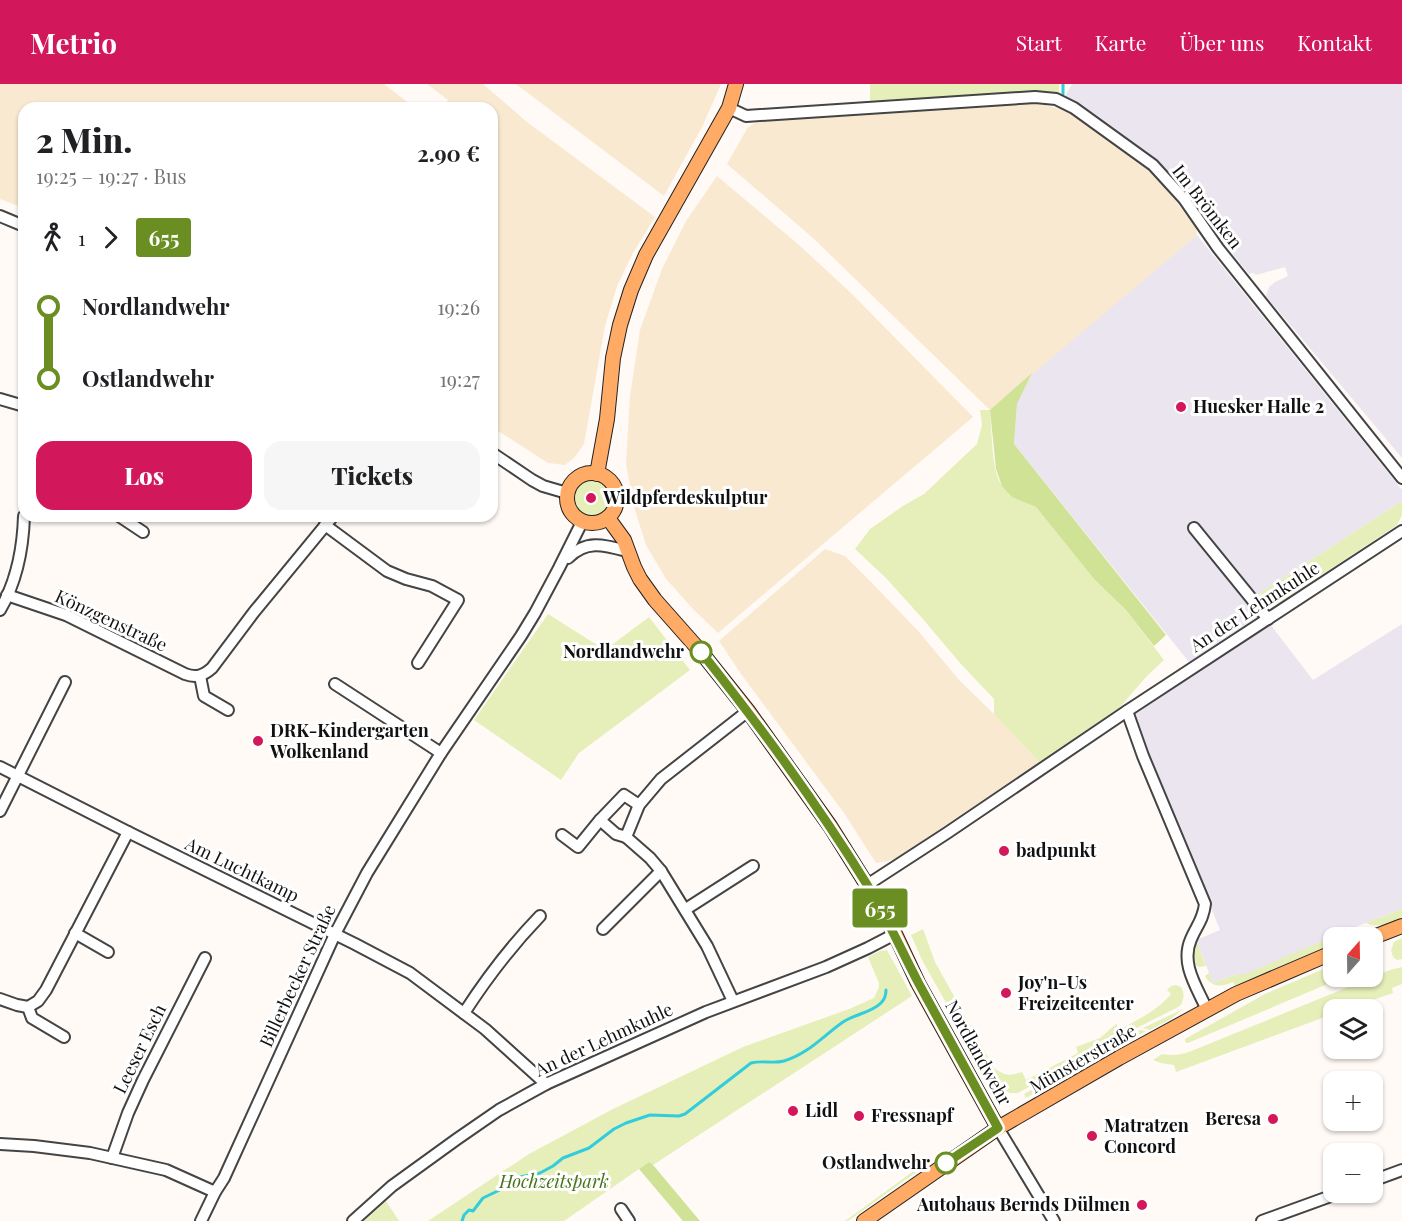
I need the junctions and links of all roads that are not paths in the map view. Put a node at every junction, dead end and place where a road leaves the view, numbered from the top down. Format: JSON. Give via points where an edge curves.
{"nodes":[{"id":1,"x":736,"y":84,"type":"edge"},
{"id":2,"x":729,"y":108,"type":"junction"},
{"id":3,"x":0,"y":216,"type":"edge"},
{"id":4,"x":18,"y":224,"type":"edge"},
{"id":5,"x":0,"y":399,"type":"edge"},
{"id":6,"x":18,"y":404,"type":"edge"},
{"id":7,"x":498,"y":457,"type":"edge"},
{"id":8,"x":597,"y":474,"type":"junction"},
{"id":9,"x":1402,"y":478,"type":"edge"},
{"id":10,"x":567,"y":493,"type":"junction"},
{"id":11,"x":608,"y":518,"type":"junction"},
{"id":12,"x":24,"y":522,"type":"edge"},
{"id":13,"x":128,"y":522,"type":"edge"},
{"id":14,"x":328,"y":522,"type":"edge"},
{"id":15,"x":582,"y":522,"type":"junction"},
{"id":16,"x":325,"y":525,"type":"junction"},
{"id":17,"x":1194,"y":528,"type":"dead end"},
{"id":18,"x":1402,"y":531,"type":"edge"},
{"id":19,"x":142,"y":532,"type":"dead end"},
{"id":20,"x":627,"y":551,"type":"junction"},
{"id":21,"x":561,"y":564,"type":"junction"},
{"id":22,"x":3,"y":604,"type":"edge"},
{"id":23,"x":1268,"y":618,"type":"junction"},
{"id":24,"x":418,"y":663,"type":"dead end"},
{"id":25,"x":200,"y":676,"type":"junction"},
{"id":26,"x":65,"y":682,"type":"dead end"},
{"id":27,"x":335,"y":684,"type":"dead end"},
{"id":28,"x":228,"y":710,"type":"dead end"},
{"id":29,"x":748,"y":711,"type":"junction"},
{"id":30,"x":1126,"y":711,"type":"junction"},
{"id":31,"x":441,"y":753,"type":"junction"},
{"id":32,"x":0,"y":767,"type":"edge"},
{"id":33,"x":18,"y":776,"type":"junction"},
{"id":34,"x":639,"y":805,"type":"junction"},
{"id":35,"x":0,"y":811,"type":"edge"},
{"id":36,"x":600,"y":820,"type":"junction"},
{"id":37,"x":128,"y":832,"type":"junction"},
{"id":38,"x":562,"y":835,"type":"dead end"},
{"id":39,"x":626,"y":837,"type":"junction"},
{"id":40,"x":753,"y":866,"type":"dead end"},
{"id":41,"x":662,"y":871,"type":"junction"},
{"id":42,"x":867,"y":885,"type":"junction"},
{"id":43,"x":686,"y":909,"type":"junction"},
{"id":44,"x":540,"y":916,"type":"dead end"},
{"id":45,"x":1402,"y":926,"type":"edge"},
{"id":46,"x":603,"y":929,"type":"dead end"},
{"id":47,"x":75,"y":933,"type":"junction"},
{"id":48,"x":1383,"y":933,"type":"edge"},
{"id":49,"x":334,"y":934,"type":"junction"},
{"id":50,"x":895,"y":934,"type":"junction"},
{"id":51,"x":108,"y":952,"type":"dead end"},
{"id":52,"x":1323,"y":957,"type":"edge"},
{"id":53,"x":205,"y":958,"type":"dead end"},
{"id":54,"x":0,"y":999,"type":"edge"},
{"id":55,"x":733,"y":1001,"type":"junction"},
{"id":56,"x":28,"y":1007,"type":"junction"},
{"id":57,"x":1207,"y":1010,"type":"junction"},
{"id":58,"x":464,"y":1013,"type":"junction"},
{"id":59,"x":64,"y":1036,"type":"dead end"},
{"id":60,"x":546,"y":1084,"type":"junction"},
{"id":61,"x":998,"y":1128,"type":"junction"},
{"id":62,"x":0,"y":1144,"type":"edge"},
{"id":63,"x":112,"y":1158,"type":"junction"},
{"id":64,"x":1402,"y":1170,"type":"edge"},
{"id":65,"x":1383,"y":1177,"type":"edge"},
{"id":66,"x":215,"y":1192,"type":"junction"},
{"id":67,"x":1323,"y":1199,"type":"edge"},
{"id":68,"x":621,"y":1209,"type":"dead end"},
{"id":69,"x":201,"y":1221,"type":"edge"},
{"id":70,"x":353,"y":1221,"type":"edge"},
{"id":71,"x":629,"y":1221,"type":"edge"},
{"id":72,"x":864,"y":1221,"type":"edge"},
{"id":73,"x":1054,"y":1221,"type":"edge"},
{"id":74,"x":1262,"y":1221,"type":"edge"}],
"edges":[{"from":1,"to":2,"type":"main road"},
{"from":2,"to":8,"type":"main road","via":[[631,290],[613,358]]},
{"from":2,"to":9,"type":"street","name":"Im Brömken","via":[[746,116],[1035,98],[1056,99],[1074,108],[1154,165]]},
{"from":3,"to":4,"type":"street"},
{"from":5,"to":6,"type":"street"},
{"from":7,"to":10,"type":"street","via":[[543,486]]},
{"from":8,"to":10,"type":"main road","via":[[582,475]]},
{"from":8,"to":11,"type":"main road","via":[[611,482],[618,497]]},
{"from":10,"to":15,"type":"main road","via":[[570,510]]},
{"from":11,"to":15,"type":"main road","via":[[595,524]]},
{"from":11,"to":20,"type":"main road","name":"Nordlandwehr"},
{"from":12,"to":22,"type":"street","via":[[18,568]]},
{"from":13,"to":19,"type":"street"},
{"from":14,"to":16,"type":"street"},
{"from":15,"to":21,"type":"street","name":"Billerbecker Straße"},
{"from":16,"to":24,"type":"street","via":[[387,571],[432,586],[458,600]]},
{"from":16,"to":25,"type":"street","via":[[212,668]]},
{"from":17,"to":23,"type":"street"},
{"from":18,"to":23,"type":"street","name":"An der Lehmkuhle"},
{"from":20,"to":21,"type":"street","name":"Billerbecker Straße","via":[[593,545],[576,549]]},
{"from":20,"to":29,"type":"main road","name":"Nordlandwehr","via":[[655,600]]},
{"from":21,"to":31,"type":"street","name":"Billerbecker Straße","via":[[521,636]]},
{"from":22,"to":25,"type":"street","name":"Könzgenstraße","via":[[66,615],[185,674]]},
{"from":23,"to":30,"type":"street","name":"An der Lehmkuhle"},
{"from":25,"to":28,"type":"street","via":[[204,696]]},
{"from":26,"to":33,"type":"street"},
{"from":27,"to":31,"type":"street"},
{"from":29,"to":34,"type":"street","via":[[661,779]]},
{"from":29,"to":42,"type":"main road","name":"Nordlandwehr"},
{"from":30,"to":42,"type":"street","name":"An der Lehmkuhle"},
{"from":30,"to":57,"type":"street","via":[[1205,904],[1186,959]]},
{"from":31,"to":49,"type":"street","name":"Billerbecker Straße"},
{"from":32,"to":33,"type":"street","name":"Am Luchtkamp"},
{"from":33,"to":35,"type":"street"},
{"from":33,"to":37,"type":"street","name":"Am Luchtkamp"},
{"from":34,"to":36,"type":"street","via":[[624,795]]},
{"from":34,"to":39,"type":"street"},
{"from":36,"to":38,"type":"street","via":[[578,847]]},
{"from":36,"to":39,"type":"street"},
{"from":37,"to":47,"type":"street"},
{"from":37,"to":49,"type":"street","name":"Am Luchtkamp"},
{"from":39,"to":41,"type":"street"},
{"from":40,"to":43,"type":"street"},
{"from":41,"to":43,"type":"street"},
{"from":41,"to":46,"type":"street"},
{"from":42,"to":50,"type":"main road","name":"Nordlandwehr"},
{"from":43,"to":55,"type":"street"},
{"from":44,"to":58,"type":"street"},
{"from":45,"to":48,"type":"main road"},
{"from":47,"to":51,"type":"street"},
{"from":47,"to":56,"type":"street","via":[[46,990]]},
{"from":49,"to":58,"type":"street","name":"Am Luchtkamp","via":[[410,973]]},
{"from":49,"to":66,"type":"street","name":"Billerbecker Straße"},
{"from":50,"to":55,"type":"street","name":"An der Lehmkuhle","via":[[826,967]]},
{"from":50,"to":61,"type":"main road","name":"Nordlandwehr"},
{"from":52,"to":57,"type":"main road","name":"Münsterstraße"},
{"from":53,"to":63,"type":"street","name":"Leeser Esch","via":[[143,1080]]},
{"from":54,"to":56,"type":"street"},
{"from":55,"to":60,"type":"street","name":"An der Lehmkuhle"},
{"from":56,"to":59,"type":"street","via":[[32,1018]]},
{"from":57,"to":61,"type":"main road","name":"Münsterstraße"},
{"from":58,"to":60,"type":"street","name":"Am Luchtkamp"},
{"from":60,"to":70,"type":"street","name":"An der Lehmkuhle","via":[[457,1138],[392,1186]]},
{"from":61,"to":72,"type":"main road","name":"Münsterstraße"},
{"from":61,"to":73,"type":"street"},
{"from":62,"to":63,"type":"street","via":[[68,1149]]},
{"from":63,"to":66,"type":"street","via":[[166,1170]]},
{"from":64,"to":65,"type":"street"},
{"from":66,"to":69,"type":"street","name":"Billerbecker Straße"},
{"from":67,"to":74,"type":"street"},
{"from":68,"to":71,"type":"street"}]}
